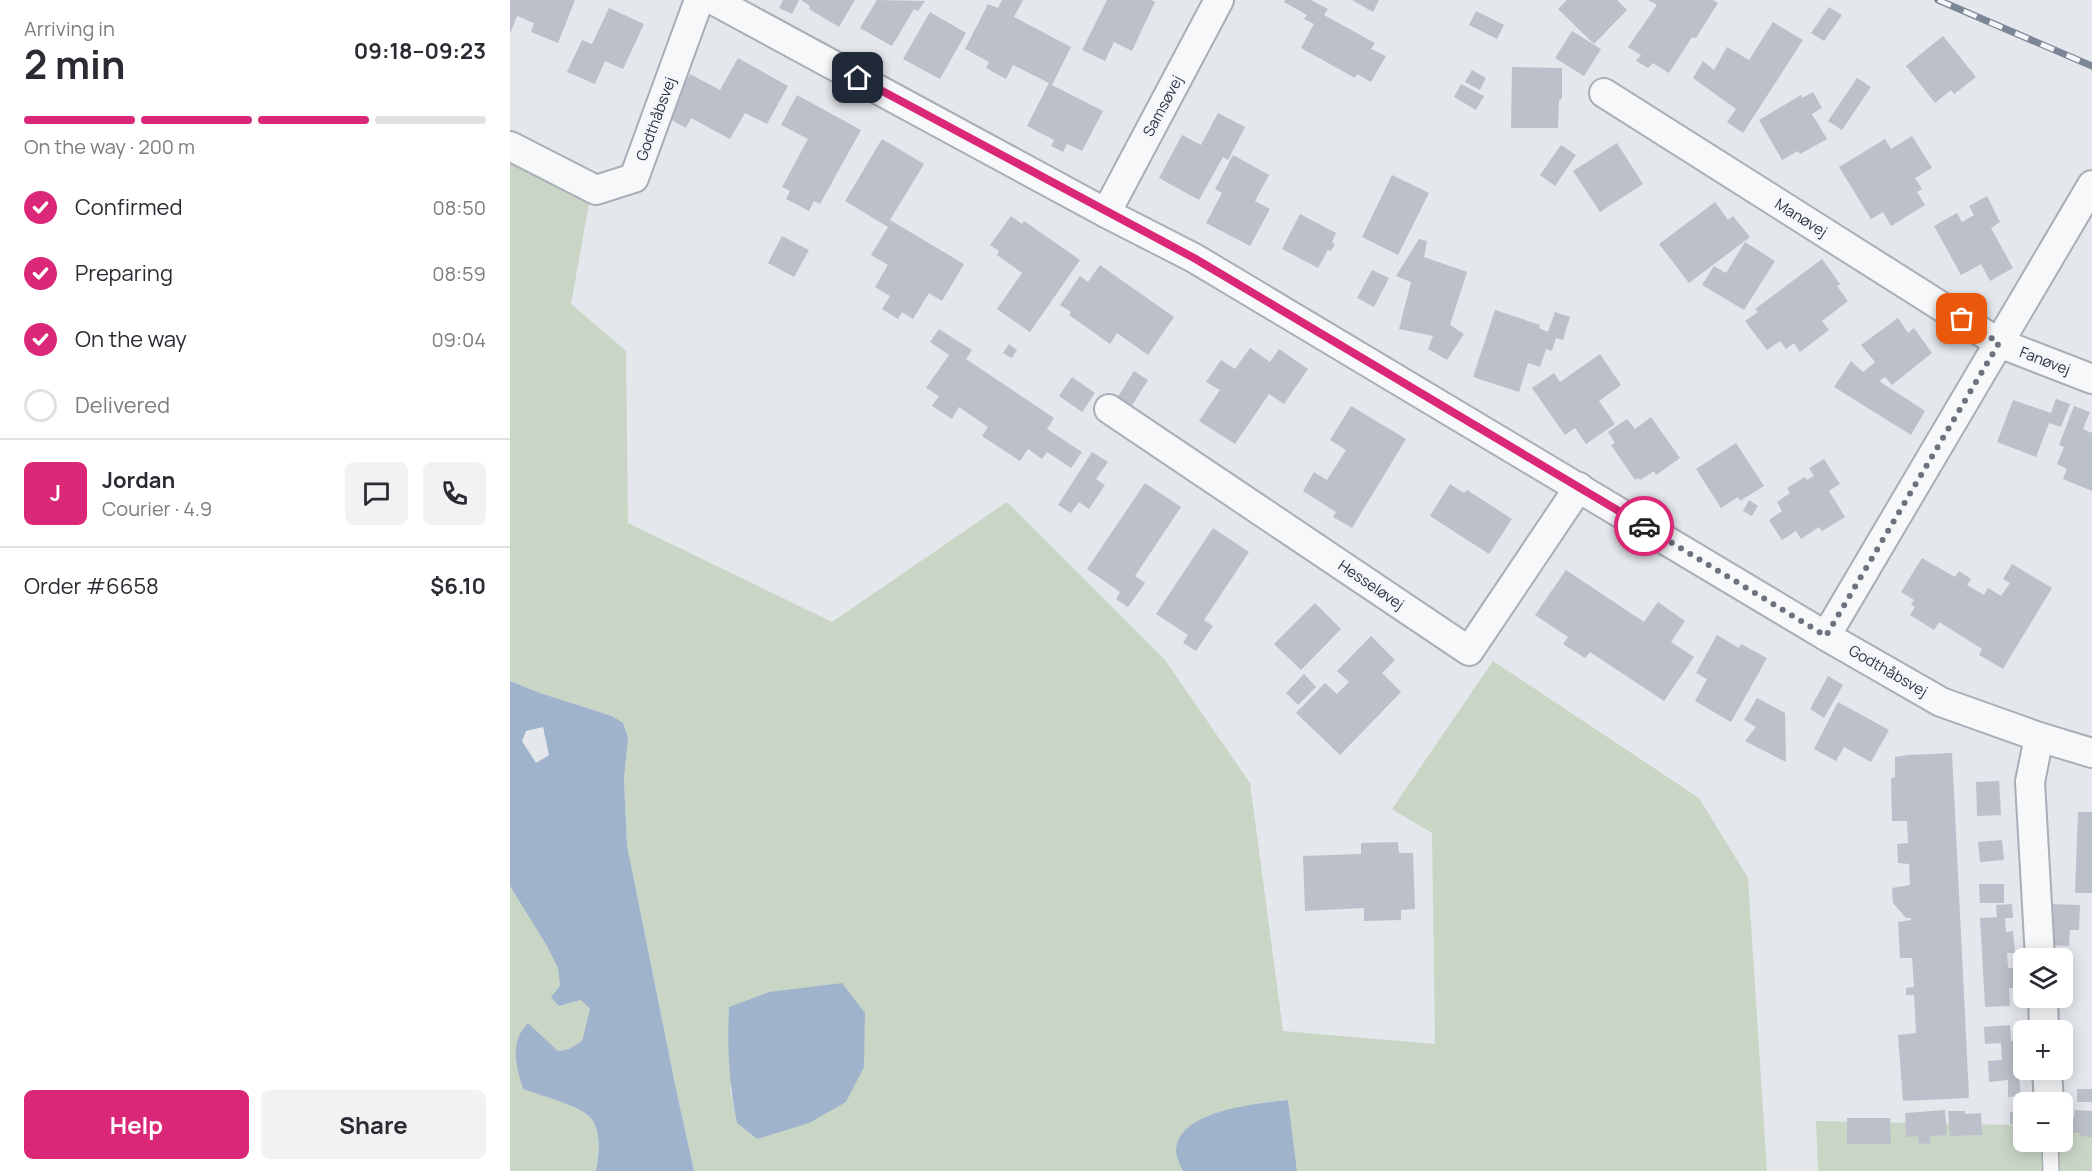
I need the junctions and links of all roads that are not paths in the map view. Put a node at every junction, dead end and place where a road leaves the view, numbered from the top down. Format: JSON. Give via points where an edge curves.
{"nodes":[{"id":1,"x":699,"y":0,"type":"edge"},
{"id":2,"x":713,"y":0,"type":"edge"},
{"id":3,"x":1219,"y":0,"type":"edge"},
{"id":4,"x":1604,"y":93,"type":"dead end"},
{"id":5,"x":510,"y":146,"type":"edge"},
{"id":6,"x":2092,"y":185,"type":"edge"},
{"id":7,"x":1106,"y":213,"type":"junction"},
{"id":8,"x":1999,"y":343,"type":"junction"},
{"id":9,"x":2092,"y":378,"type":"edge"},
{"id":10,"x":1108,"y":409,"type":"dead end"},
{"id":11,"x":1579,"y":488,"type":"junction"},
{"id":12,"x":1826,"y":636,"type":"junction"},
{"id":13,"x":2039,"y":737,"type":"junction"},
{"id":14,"x":2092,"y":753,"type":"edge"},
{"id":15,"x":2039,"y":948,"type":"edge"},
{"id":16,"x":2050,"y":1152,"type":"edge"},
{"id":17,"x":2050,"y":1171,"type":"edge"}],
"edges":[{"from":1,"to":5,"type":"street","name":"Godthåbsvej","via":[[634,178],[596,190]]},
{"from":2,"to":7,"type":"street","name":"Godthåbsvej"},
{"from":3,"to":7,"type":"street","name":"Samsøvej"},
{"from":4,"to":8,"type":"street","name":"Manøvej"},
{"from":6,"to":8,"type":"street"},
{"from":7,"to":11,"type":"street","name":"Godthåbsvej","via":[[1194,258]]},
{"from":8,"to":9,"type":"street","name":"Fanøvej"},
{"from":8,"to":12,"type":"street"},
{"from":10,"to":11,"type":"street","name":"Hesseløvej","via":[[1469,651]]},
{"from":11,"to":12,"type":"street","name":"Godthåbsvej"},
{"from":12,"to":13,"type":"street","name":"Godthåbsvej","via":[[1941,702]]},
{"from":13,"to":14,"type":"street","name":"Godthåbsvej"},
{"from":13,"to":15,"type":"street","via":[[2030,782]]},
{"from":16,"to":17,"type":"lane"}]}
